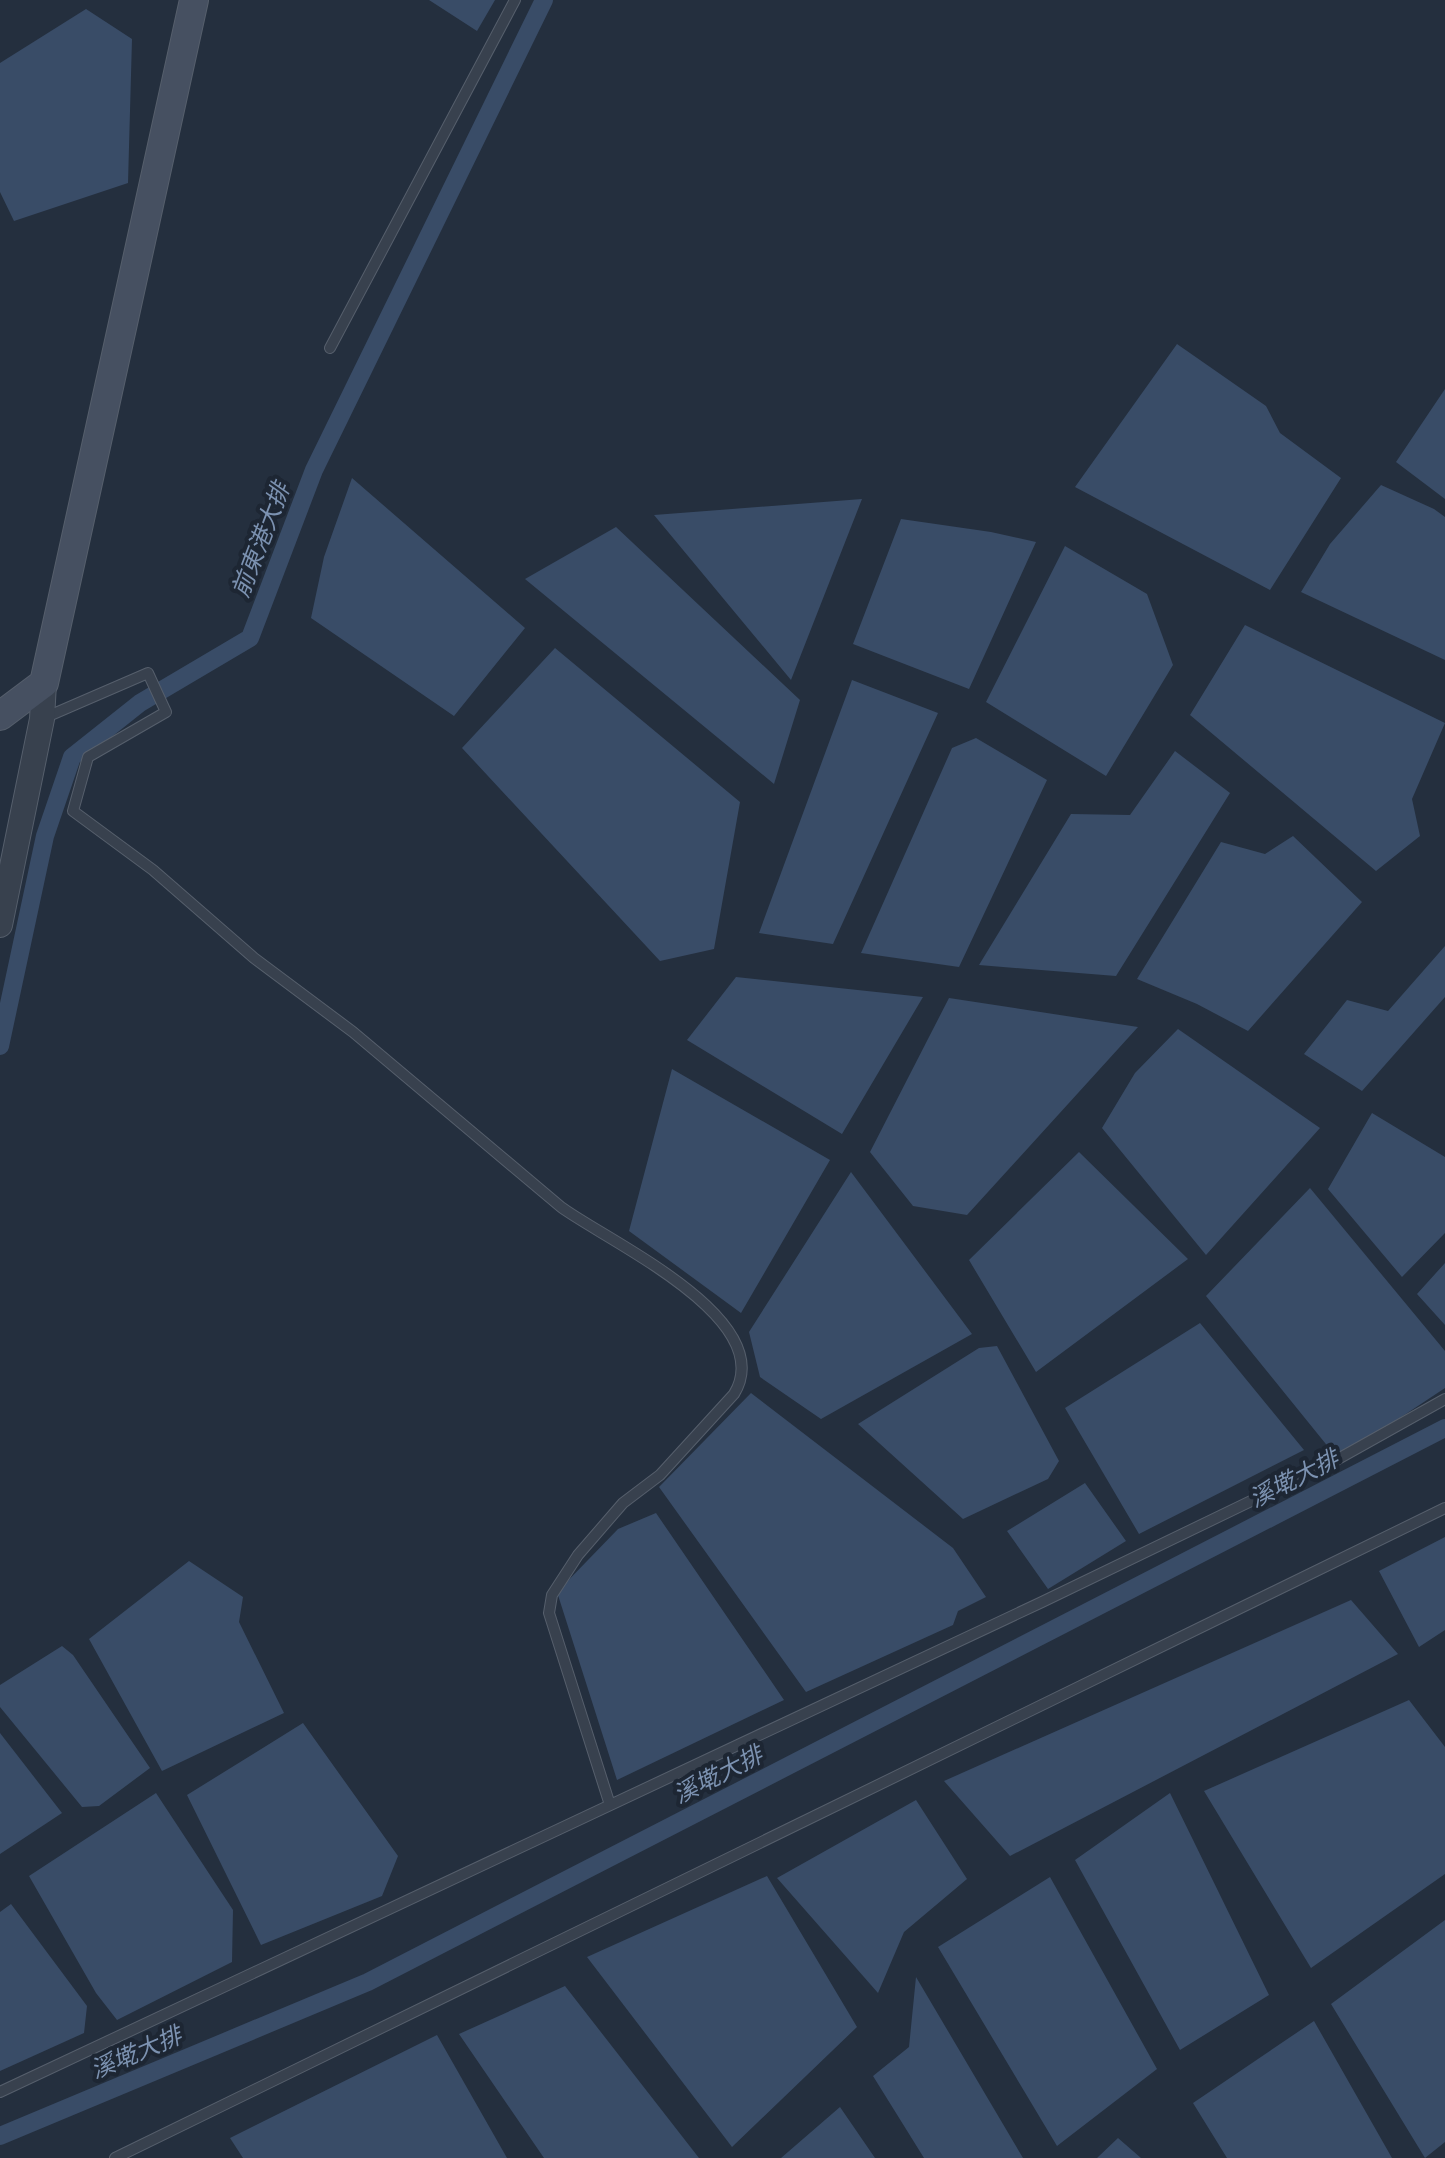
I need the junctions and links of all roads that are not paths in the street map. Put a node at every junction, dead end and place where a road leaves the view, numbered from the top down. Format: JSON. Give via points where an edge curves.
{"nodes":[{"id":1,"x":194,"y":0,"type":"edge"},
{"id":2,"x":515,"y":0,"type":"edge"},
{"id":3,"x":330,"y":348,"type":"dead end"},
{"id":4,"x":44,"y":683,"type":"junction"},
{"id":5,"x":0,"y":716,"type":"edge"},
{"id":6,"x":42,"y":719,"type":"junction"},
{"id":7,"x":0,"y":925,"type":"edge"},
{"id":8,"x":1445,"y":1399,"type":"edge"},
{"id":9,"x":1445,"y":1508,"type":"edge"},
{"id":10,"x":610,"y":1805,"type":"junction"},
{"id":11,"x":0,"y":2092,"type":"edge"},
{"id":12,"x":115,"y":2158,"type":"edge"}],
"edges":[{"from":1,"to":4,"type":"main road"},
{"from":2,"to":3,"type":"lane"},
{"from":4,"to":5,"type":"main road"},
{"from":4,"to":6,"type":"street"},
{"from":6,"to":7,"type":"street"},
{"from":6,"to":10,"type":"lane","via":[[148,673],[166,712],[88,757],[73,811],[353,1032],[561,1207],[676,1281],[725,1323],[734,1340],[743,1369],[734,1394],[660,1475],[623,1503],[552,1595],[549,1613]]},
{"from":8,"to":10,"type":"lane","via":[[1338,1459]]},
{"from":9,"to":12,"type":"lane"},
{"from":10,"to":11,"type":"lane"}]}
